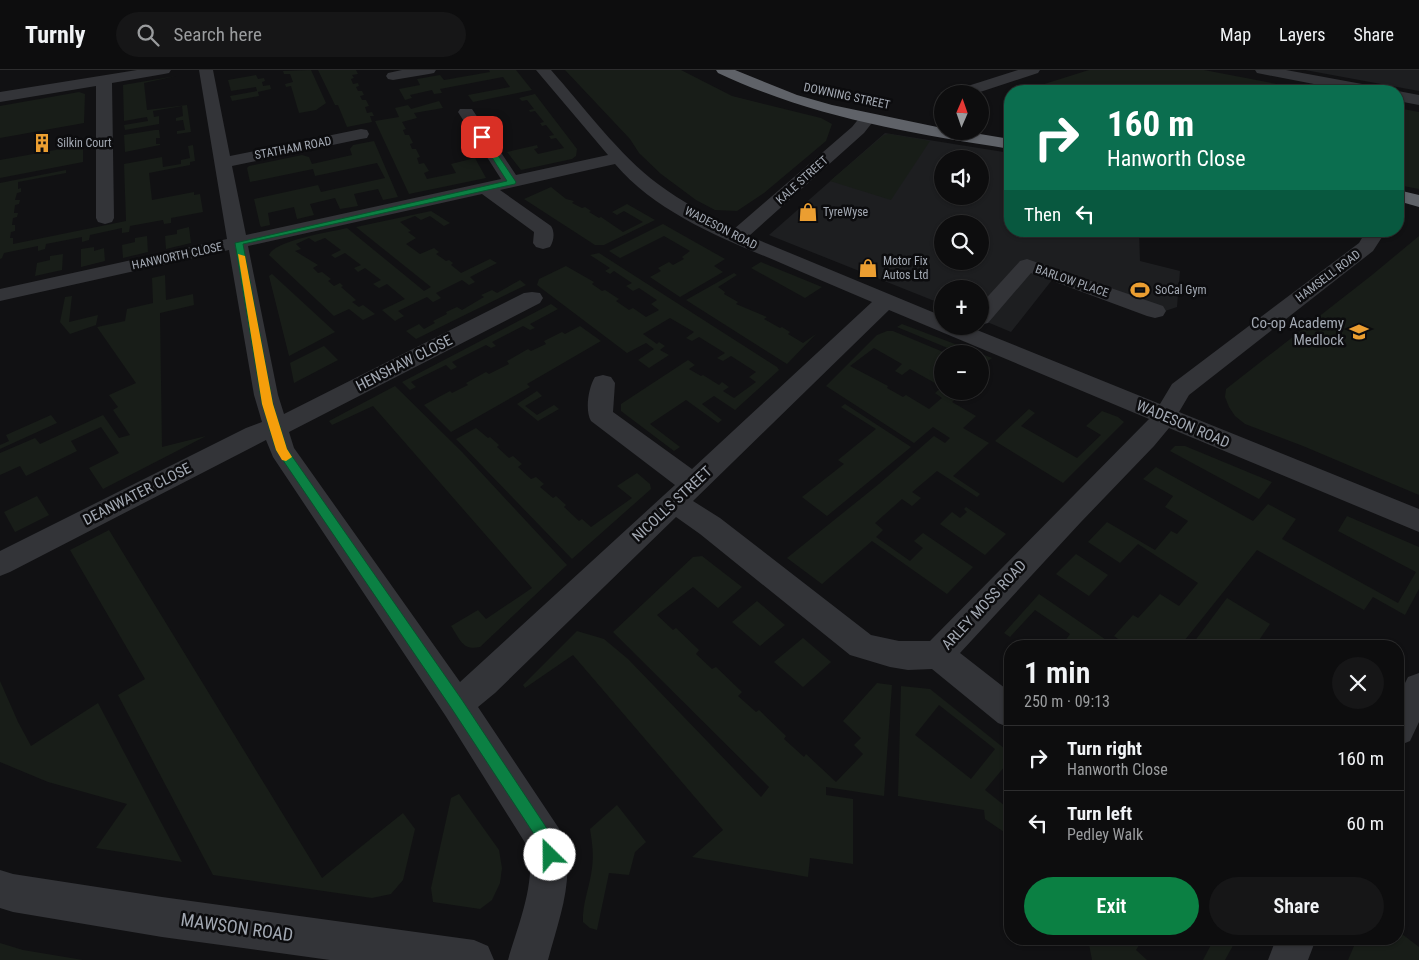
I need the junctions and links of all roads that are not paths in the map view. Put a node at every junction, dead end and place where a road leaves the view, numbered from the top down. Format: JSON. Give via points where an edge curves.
{"nodes":[{"id":1,"x":164,"y":70,"type":"edge"},
{"id":2,"x":206,"y":70,"type":"edge"},
{"id":3,"x":429,"y":70,"type":"edge"},
{"id":4,"x":543,"y":70,"type":"edge"},
{"id":5,"x":723,"y":70,"type":"edge"},
{"id":6,"x":754,"y":70,"type":"edge"},
{"id":7,"x":1033,"y":70,"type":"edge"},
{"id":8,"x":1262,"y":70,"type":"edge"},
{"id":9,"x":393,"y":76,"type":"dead end"},
{"id":10,"x":104,"y":80,"type":"junction"},
{"id":11,"x":986,"y":85,"type":"edge"},
{"id":12,"x":1342,"y":85,"type":"edge"},
{"id":13,"x":816,"y":90,"type":"dead end"},
{"id":14,"x":1404,"y":97,"type":"edge"},
{"id":15,"x":0,"y":98,"type":"edge"},
{"id":16,"x":1419,"y":100,"type":"edge"},
{"id":17,"x":466,"y":112,"type":"dead end"},
{"id":18,"x":867,"y":119,"type":"junction"},
{"id":19,"x":361,"y":134,"type":"dead end"},
{"id":20,"x":1004,"y":143,"type":"edge"},
{"id":21,"x":618,"y":158,"type":"junction"},
{"id":22,"x":225,"y":162,"type":"junction"},
{"id":23,"x":512,"y":182,"type":"junction"},
{"id":24,"x":486,"y":188,"type":"junction"},
{"id":25,"x":1404,"y":197,"type":"edge"},
{"id":26,"x":1419,"y":201,"type":"edge"},
{"id":27,"x":1404,"y":215,"type":"edge"},
{"id":28,"x":105,"y":218,"type":"dead end"},
{"id":29,"x":1419,"y":218,"type":"edge"},
{"id":30,"x":735,"y":237,"type":"junction"},
{"id":31,"x":1372,"y":237,"type":"edge"},
{"id":32,"x":239,"y":243,"type":"junction"},
{"id":33,"x":542,"y":243,"type":"dead end"},
{"id":34,"x":0,"y":295,"type":"edge"},
{"id":35,"x":532,"y":298,"type":"dead end"},
{"id":36,"x":885,"y":302,"type":"junction"},
{"id":37,"x":989,"y":303,"type":"edge"},
{"id":38,"x":1155,"y":310,"type":"dead end"},
{"id":39,"x":934,"y":321,"type":"edge"},
{"id":40,"x":986,"y":335,"type":"edge"},
{"id":41,"x":603,"y":383,"type":"dead end"},
{"id":42,"x":1165,"y":416,"type":"junction"},
{"id":43,"x":275,"y":428,"type":"junction"},
{"id":44,"x":684,"y":493,"type":"junction"},
{"id":45,"x":1419,"y":521,"type":"edge"},
{"id":46,"x":0,"y":564,"type":"edge"},
{"id":47,"x":938,"y":654,"type":"junction"},
{"id":48,"x":1419,"y":688,"type":"edge"},
{"id":49,"x":457,"y":704,"type":"junction"},
{"id":50,"x":1004,"y":708,"type":"edge"},
{"id":51,"x":1404,"y":718,"type":"edge"},
{"id":52,"x":0,"y":889,"type":"edge"},
{"id":53,"x":1294,"y":945,"type":"edge"},
{"id":54,"x":474,"y":960,"type":"edge"},
{"id":55,"x":528,"y":960,"type":"edge"},
{"id":56,"x":1288,"y":960,"type":"edge"}],
"edges":[{"from":1,"to":10,"type":"street"},
{"from":2,"to":22,"type":"street"},
{"from":3,"to":9,"type":"street"},
{"from":4,"to":21,"type":"street","name":"WADESON ROAD"},
{"from":5,"to":18,"type":"highway","name":"DOWNING STREET","via":[[752,85],[797,101]]},
{"from":6,"to":13,"type":"highway","name":"DOWNING STREET"},
{"from":7,"to":11,"type":"street"},
{"from":8,"to":12,"type":"street"},
{"from":10,"to":15,"type":"street"},
{"from":10,"to":28,"type":"street"},
{"from":14,"to":16,"type":"street"},
{"from":17,"to":23,"type":"street"},
{"from":18,"to":20,"type":"highway","name":"DOWNING STREET"},
{"from":18,"to":30,"type":"street","name":"KALE STREET"},
{"from":19,"to":22,"type":"street","name":"STATHAM ROAD"},
{"from":21,"to":23,"type":"street","name":"HANWORTH CLOSE"},
{"from":21,"to":30,"type":"street","name":"WADESON ROAD","via":[[651,188],[685,211]]},
{"from":22,"to":32,"type":"street"},
{"from":23,"to":24,"type":"street","name":"HANWORTH CLOSE"},
{"from":24,"to":32,"type":"street","name":"HANWORTH CLOSE"},
{"from":24,"to":33,"type":"street","via":[[544,230]]},
{"from":25,"to":26,"type":"highway"},
{"from":27,"to":29,"type":"highway"},
{"from":30,"to":36,"type":"street","name":"WADESON ROAD"},
{"from":31,"to":42,"type":"street","name":"HAMSELL ROAD","via":[[1366,247],[1180,390]]},
{"from":32,"to":34,"type":"street","name":"HANWORTH CLOSE"},
{"from":32,"to":43,"type":"street","via":[[266,395]]},
{"from":35,"to":43,"type":"street","name":"HENSHAW CLOSE"},
{"from":36,"to":39,"type":"street","name":"WADESON ROAD"},
{"from":36,"to":44,"type":"street","name":"NICOLLS STREET"},
{"from":37,"to":38,"type":"street","name":"BARLOW PLACE","via":[[1027,266]]},
{"from":40,"to":42,"type":"street","name":"WADESON ROAD"},
{"from":41,"to":44,"type":"street","name":"ARLEY MOSS ROAD","via":[[600,415]]},
{"from":42,"to":45,"type":"street","name":"WADESON ROAD"},
{"from":42,"to":47,"type":"street","name":"ARLEY MOSS ROAD"},
{"from":43,"to":46,"type":"street","name":"DEANWATER CLOSE","via":[[255,434]]},
{"from":43,"to":49,"type":"street","via":[[282,450]]},
{"from":44,"to":47,"type":"street","name":"ARLEY MOSS ROAD","via":[[710,526],[861,646],[884,654]]},
{"from":44,"to":49,"type":"street","name":"NICOLLS STREET","via":[[484,683]]},
{"from":47,"to":50,"type":"street"},
{"from":48,"to":51,"type":"street"},
{"from":49,"to":55,"type":"street","via":[[547,843],[549,874]]},
{"from":52,"to":54,"type":"street","name":"MAWSON ROAD","via":[[162,917]]},
{"from":53,"to":56,"type":"street"}]}
